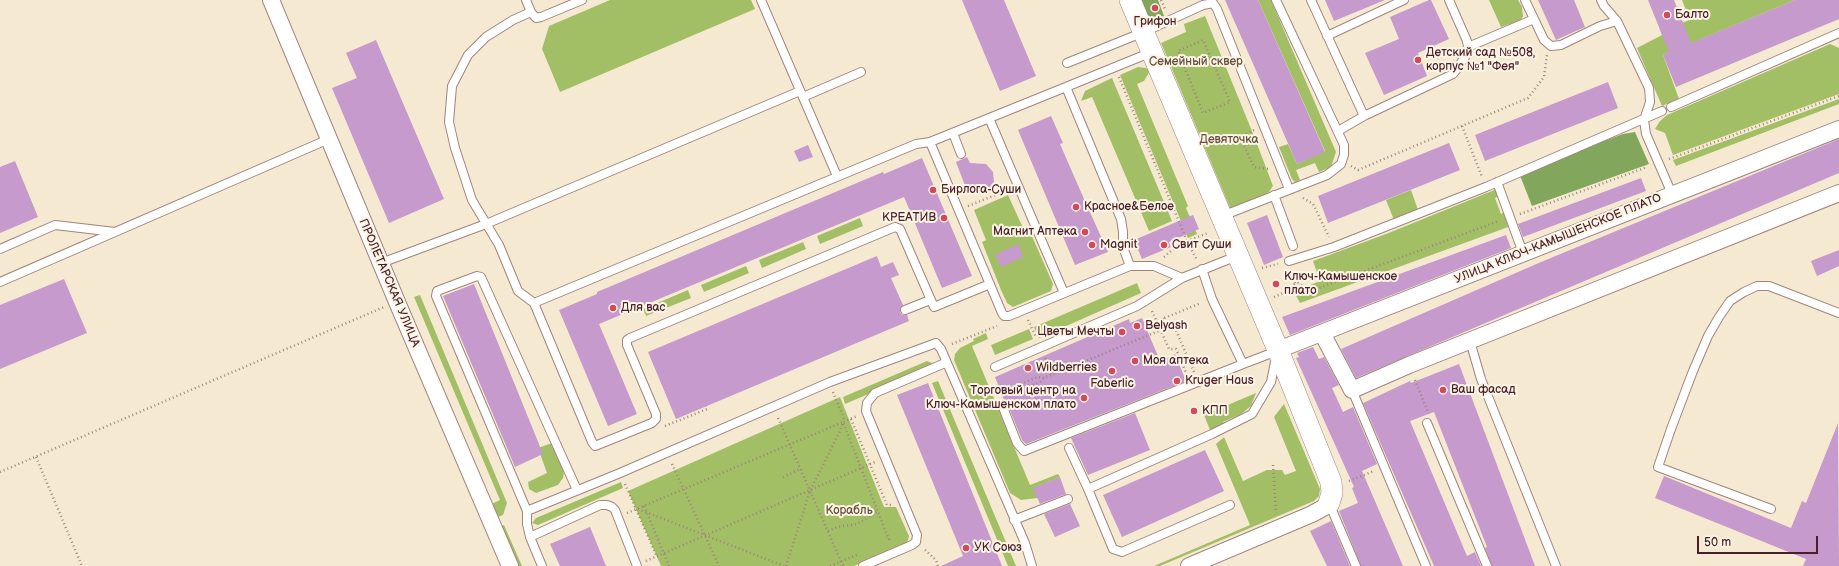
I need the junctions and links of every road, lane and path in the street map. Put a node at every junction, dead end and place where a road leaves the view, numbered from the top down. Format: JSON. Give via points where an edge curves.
{"nodes":[{"id":1,"x":271,"y":0,"type":"edge"},
{"id":2,"x":526,"y":0,"type":"edge"},
{"id":3,"x":582,"y":0,"type":"edge"},
{"id":4,"x":761,"y":0,"type":"edge"},
{"id":5,"x":1130,"y":0,"type":"edge"},
{"id":6,"x":1276,"y":0,"type":"edge"},
{"id":7,"x":1311,"y":0,"type":"edge"},
{"id":8,"x":1404,"y":0,"type":"edge"},
{"id":9,"x":1449,"y":0,"type":"edge"},
{"id":10,"x":1526,"y":0,"type":"edge"},
{"id":11,"x":1601,"y":0,"type":"edge"},
{"id":12,"x":531,"y":12,"type":"junction"},
{"id":13,"x":1534,"y":19,"type":"junction"},
{"id":14,"x":1617,"y":21,"type":"junction"},
{"id":15,"x":1144,"y":32,"type":"junction"},
{"id":16,"x":1839,"y":33,"type":"edge"},
{"id":17,"x":1328,"y":36,"type":"junction"},
{"id":18,"x":1548,"y":45,"type":"junction"},
{"id":19,"x":1468,"y":47,"type":"junction"},
{"id":20,"x":1153,"y":52,"type":"junction"},
{"id":21,"x":1236,"y":56,"type":"junction"},
{"id":22,"x":1067,"y":63,"type":"dead end"},
{"id":23,"x":1214,"y":65,"type":"junction"},
{"id":24,"x":1114,"y":68,"type":"junction"},
{"id":25,"x":861,"y":72,"type":"dead end"},
{"id":26,"x":1066,"y":87,"type":"junction"},
{"id":27,"x":802,"y":94,"type":"junction"},
{"id":28,"x":1839,"y":96,"type":"edge"},
{"id":29,"x":1671,"y":107,"type":"dead end"},
{"id":30,"x":1662,"y":111,"type":"dead end"},
{"id":31,"x":1364,"y":116,"type":"junction"},
{"id":32,"x":990,"y":118,"type":"junction"},
{"id":33,"x":1644,"y":120,"type":"junction"},
{"id":34,"x":1264,"y":126,"type":"junction"},
{"id":35,"x":1462,"y":126,"type":"junction"},
{"id":36,"x":1839,"y":129,"type":"edge"},
{"id":37,"x":1338,"y":131,"type":"junction"},
{"id":38,"x":954,"y":133,"type":"junction"},
{"id":39,"x":322,"y":142,"type":"dead end"},
{"id":40,"x":930,"y":142,"type":"junction"},
{"id":41,"x":961,"y":154,"type":"dead end"},
{"id":42,"x":1343,"y":160,"type":"junction"},
{"id":43,"x":1667,"y":160,"type":"dead end"},
{"id":44,"x":1279,"y":165,"type":"junction"},
{"id":45,"x":1652,"y":165,"type":"dead end"},
{"id":46,"x":837,"y":176,"type":"junction"},
{"id":47,"x":1497,"y":182,"type":"junction"},
{"id":48,"x":1018,"y":186,"type":"junction"},
{"id":49,"x":1486,"y":187,"type":"junction"},
{"id":50,"x":1289,"y":189,"type":"junction"},
{"id":51,"x":1839,"y":193,"type":"edge"},
{"id":52,"x":1672,"y":194,"type":"junction"},
{"id":53,"x":1274,"y":195,"type":"junction"},
{"id":54,"x":959,"y":210,"type":"junction"},
{"id":55,"x":1518,"y":214,"type":"dead end"},
{"id":56,"x":1503,"y":220,"type":"dead end"},
{"id":57,"x":486,"y":224,"type":"junction"},
{"id":58,"x":1217,"y":224,"type":"junction"},
{"id":59,"x":116,"y":232,"type":"junction"},
{"id":60,"x":1187,"y":241,"type":"junction"},
{"id":61,"x":1293,"y":246,"type":"dead end"},
{"id":62,"x":1334,"y":247,"type":"junction"},
{"id":63,"x":0,"y":249,"type":"edge"},
{"id":64,"x":1523,"y":253,"type":"junction"},
{"id":65,"x":1238,"y":256,"type":"junction"},
{"id":66,"x":1288,"y":261,"type":"joint"},
{"id":67,"x":380,"y":263,"type":"junction"},
{"id":68,"x":1130,"y":266,"type":"junction"},
{"id":69,"x":1154,"y":266,"type":"junction"},
{"id":70,"x":1202,"y":269,"type":"junction"},
{"id":71,"x":1259,"y":269,"type":"dead end"},
{"id":72,"x":1182,"y":278,"type":"junction"},
{"id":73,"x":0,"y":282,"type":"edge"},
{"id":74,"x":990,"y":284,"type":"junction"},
{"id":75,"x":1064,"y":293,"type":"junction"},
{"id":76,"x":1270,"y":298,"type":"dead end"},
{"id":77,"x":1212,"y":299,"type":"junction"},
{"id":78,"x":930,"y":300,"type":"junction"},
{"id":79,"x":397,"y":302,"type":"junction"},
{"id":80,"x":534,"y":303,"type":"junction"},
{"id":81,"x":905,"y":310,"type":"dead end"},
{"id":82,"x":1839,"y":312,"type":"edge"},
{"id":83,"x":1004,"y":316,"type":"junction"},
{"id":84,"x":1163,"y":318,"type":"junction"},
{"id":85,"x":1161,"y":330,"type":"junction"},
{"id":86,"x":1322,"y":333,"type":"junction"},
{"id":87,"x":1470,"y":341,"type":"junction"},
{"id":88,"x":1040,"y":347,"type":"junction"},
{"id":89,"x":1184,"y":348,"type":"junction"},
{"id":90,"x":941,"y":349,"type":"junction"},
{"id":91,"x":1278,"y":350,"type":"junction"},
{"id":92,"x":1177,"y":351,"type":"junction"},
{"id":93,"x":1189,"y":361,"type":"junction"},
{"id":94,"x":946,"y":363,"type":"junction"},
{"id":95,"x":1182,"y":364,"type":"junction"},
{"id":96,"x":1243,"y":364,"type":"junction"},
{"id":97,"x":1409,"y":364,"type":"junction"},
{"id":98,"x":995,"y":367,"type":"dead end"},
{"id":99,"x":1052,"y":374,"type":"junction"},
{"id":100,"x":1044,"y":378,"type":"junction"},
{"id":101,"x":1194,"y":383,"type":"junction"},
{"id":102,"x":1009,"y":389,"type":"junction"},
{"id":103,"x":1352,"y":390,"type":"junction"},
{"id":104,"x":958,"y":392,"type":"junction"},
{"id":105,"x":835,"y":396,"type":"dead end"},
{"id":106,"x":706,"y":406,"type":"dead end"},
{"id":107,"x":773,"y":406,"type":"junction"},
{"id":108,"x":1004,"y":410,"type":"dead end"},
{"id":109,"x":866,"y":411,"type":"junction"},
{"id":110,"x":656,"y":419,"type":"junction"},
{"id":111,"x":850,"y":419,"type":"junction"},
{"id":112,"x":844,"y":422,"type":"junction"},
{"id":113,"x":1427,"y":422,"type":"joint"},
{"id":114,"x":790,"y":445,"type":"junction"},
{"id":115,"x":1069,"y":448,"type":"dead end"},
{"id":116,"x":667,"y":452,"type":"junction"},
{"id":117,"x":36,"y":457,"type":"junction"},
{"id":118,"x":885,"y":457,"type":"junction"},
{"id":119,"x":870,"y":465,"type":"junction"},
{"id":120,"x":1274,"y":465,"type":"dead end"},
{"id":121,"x":1384,"y":467,"type":"junction"},
{"id":122,"x":800,"y":469,"type":"junction"},
{"id":123,"x":860,"y":469,"type":"junction"},
{"id":124,"x":0,"y":472,"type":"edge"},
{"id":125,"x":783,"y":477,"type":"dead end"},
{"id":126,"x":627,"y":489,"type":"dead end"},
{"id":127,"x":684,"y":489,"type":"junction"},
{"id":128,"x":1088,"y":489,"type":"junction"},
{"id":129,"x":577,"y":490,"type":"junction"},
{"id":130,"x":810,"y":490,"type":"junction"},
{"id":131,"x":1330,"y":495,"type":"junction"},
{"id":132,"x":1068,"y":499,"type":"dead end"},
{"id":133,"x":905,"y":505,"type":"junction"},
{"id":134,"x":1230,"y":505,"type":"dead end"},
{"id":135,"x":644,"y":506,"type":"junction"},
{"id":136,"x":636,"y":509,"type":"junction"},
{"id":137,"x":1771,"y":509,"type":"dead end"},
{"id":138,"x":527,"y":511,"type":"junction"},
{"id":139,"x":878,"y":511,"type":"junction"},
{"id":140,"x":647,"y":513,"type":"junction"},
{"id":141,"x":618,"y":517,"type":"junction"},
{"id":142,"x":1276,"y":519,"type":"dead end"},
{"id":143,"x":1014,"y":520,"type":"junction"},
{"id":144,"x":828,"y":531,"type":"junction"},
{"id":145,"x":706,"y":535,"type":"junction"},
{"id":146,"x":530,"y":537,"type":"junction"},
{"id":147,"x":916,"y":542,"type":"junction"},
{"id":148,"x":886,"y":543,"type":"dead end"},
{"id":149,"x":664,"y":554,"type":"junction"},
{"id":150,"x":860,"y":554,"type":"dead end"},
{"id":151,"x":657,"y":557,"type":"junction"},
{"id":152,"x":841,"y":562,"type":"junction"},
{"id":153,"x":637,"y":565,"type":"edge"},
{"id":154,"x":82,"y":566,"type":"edge"},
{"id":155,"x":510,"y":566,"type":"edge"},
{"id":156,"x":542,"y":566,"type":"edge"},
{"id":157,"x":669,"y":566,"type":"edge"},
{"id":158,"x":720,"y":566,"type":"edge"},
{"id":159,"x":785,"y":566,"type":"edge"},
{"id":160,"x":830,"y":566,"type":"edge"},
{"id":161,"x":843,"y":566,"type":"edge"},
{"id":162,"x":863,"y":566,"type":"edge"},
{"id":163,"x":938,"y":566,"type":"edge"},
{"id":164,"x":1032,"y":566,"type":"edge"},
{"id":165,"x":1189,"y":566,"type":"edge"},
{"id":166,"x":1356,"y":566,"type":"edge"},
{"id":167,"x":1426,"y":566,"type":"edge"},
{"id":168,"x":1487,"y":566,"type":"edge"},
{"id":169,"x":1556,"y":566,"type":"edge"}],
"edges":[{"from":1,"to":67,"type":"street","name":"ПРОЛЕТАРСКАЯ УЛИЦА"},
{"from":2,"to":12,"type":"lane"},
{"from":3,"to":12,"type":"lane","via":[[541,17],[536,18]]},
{"from":4,"to":27,"type":"lane"},
{"from":5,"to":15,"type":"street"},
{"from":6,"to":37,"type":"lane"},
{"from":7,"to":17,"type":"lane"},
{"from":8,"to":17,"type":"lane"},
{"from":9,"to":19,"type":"lane"},
{"from":10,"to":13,"type":"lane"},
{"from":11,"to":14,"type":"lane"},
{"from":12,"to":57,"type":"lane","via":[[486,37],[468,55],[452,86],[449,122],[455,148],[472,200]]},
{"from":13,"to":18,"type":"lane"},
{"from":13,"to":19,"type":"lane"},
{"from":14,"to":18,"type":"lane","via":[[1600,26],[1561,45]]},
{"from":14,"to":33,"type":"lane","via":[[1649,88],[1650,102]]},
{"from":15,"to":20,"type":"street"},
{"from":15,"to":21,"type":"lane","via":[[1213,3]]},
{"from":15,"to":22,"type":"lane"},
{"from":16,"to":29,"type":"lane"},
{"from":17,"to":31,"type":"lane"},
{"from":18,"to":35,"type":"path","via":[[1544,77],[1528,98]]},
{"from":19,"to":31,"type":"lane","via":[[1468,52],[1453,74]]},
{"from":20,"to":24,"type":"lane"},
{"from":20,"to":58,"type":"street"},
{"from":21,"to":23,"type":"path"},
{"from":21,"to":34,"type":"lane"},
{"from":23,"to":23,"type":"path","via":[[1230,102],[1203,113],[1178,51],[1203,40]]},
{"from":24,"to":26,"type":"lane"},
{"from":24,"to":60,"type":"path"},
{"from":25,"to":27,"type":"lane"},
{"from":26,"to":32,"type":"lane"},
{"from":26,"to":68,"type":"lane","via":[[1121,219],[1123,247]]},
{"from":27,"to":46,"type":"lane"},
{"from":27,"to":57,"type":"lane"},
{"from":28,"to":43,"type":"path"},
{"from":30,"to":33,"type":"lane"},
{"from":31,"to":37,"type":"lane"},
{"from":32,"to":38,"type":"lane"},
{"from":32,"to":48,"type":"lane"},
{"from":33,"to":47,"type":"lane"},
{"from":33,"to":52,"type":"lane","via":[[1646,134]]},
{"from":34,"to":44,"type":"lane"},
{"from":34,"to":44,"type":"path","via":[[1242,136],[1244,146],[1254,168],[1267,170]]},
{"from":35,"to":42,"type":"path","via":[[1358,170]]},
{"from":35,"to":49,"type":"path"},
{"from":36,"to":52,"type":"street","name":"УЛИЦА КЛЮЧ-КАМЫШЕНСКОЕ ПЛАТО"},
{"from":37,"to":42,"type":"lane","via":[[1345,151]]},
{"from":38,"to":40,"type":"lane"},
{"from":38,"to":41,"type":"lane"},
{"from":39,"to":59,"type":"lane"},
{"from":40,"to":46,"type":"lane","via":[[916,144]]},
{"from":40,"to":54,"type":"lane"},
{"from":42,"to":50,"type":"lane","via":[[1327,175]]},
{"from":44,"to":50,"type":"lane"},
{"from":45,"to":55,"type":"path"},
{"from":46,"to":80,"type":"lane"},
{"from":47,"to":49,"type":"lane"},
{"from":47,"to":64,"type":"lane"},
{"from":48,"to":54,"type":"path"},
{"from":48,"to":75,"type":"lane"},
{"from":49,"to":62,"type":"lane"},
{"from":50,"to":53,"type":"lane"},
{"from":50,"to":62,"type":"path","via":[[1312,204]]},
{"from":51,"to":87,"type":"street"},
{"from":52,"to":64,"type":"street","name":"УЛИЦА КЛЮЧ-КАМЫШЕНСКОЕ ПЛАТО"},
{"from":53,"to":58,"type":"lane"},
{"from":53,"to":61,"type":"lane"},
{"from":54,"to":74,"type":"lane"},
{"from":56,"to":76,"type":"path","via":[[1316,289],[1305,288],[1298,283],[1290,290]]},
{"from":57,"to":67,"type":"lane"},
{"from":57,"to":80,"type":"lane","via":[[499,245],[518,291]]},
{"from":58,"to":60,"type":"path"},
{"from":58,"to":65,"type":"street"},
{"from":59,"to":63,"type":"lane","via":[[55,225]]},
{"from":59,"to":73,"type":"lane"},
{"from":60,"to":69,"type":"path","via":[[1171,250]]},
{"from":60,"to":70,"type":"path"},
{"from":62,"to":66,"type":"lane"},
{"from":64,"to":86,"type":"street","name":"УЛИЦА КЛЮЧ-КАМЫШЕНСКОЕ ПЛАТО"},
{"from":65,"to":70,"type":"lane"},
{"from":65,"to":91,"type":"street"},
{"from":66,"to":71,"type":"path"},
{"from":67,"to":79,"type":"street","name":"ПРОЛЕТАРСКАЯ УЛИЦА"},
{"from":68,"to":69,"type":"lane"},
{"from":68,"to":75,"type":"lane"},
{"from":69,"to":72,"type":"lane"},
{"from":70,"to":72,"type":"lane"},
{"from":70,"to":77,"type":"lane"},
{"from":72,"to":88,"type":"lane","via":[[1137,306]]},
{"from":74,"to":78,"type":"lane","via":[[936,307]]},
{"from":74,"to":83,"type":"lane"},
{"from":75,"to":83,"type":"lane"},
{"from":77,"to":84,"type":"path"},
{"from":77,"to":96,"type":"lane"},
{"from":78,"to":81,"type":"lane"},
{"from":78,"to":110,"type":"lane","via":[[900,229],[895,227],[630,338],[627,345]]},
{"from":79,"to":117,"type":"path"},
{"from":79,"to":155,"type":"street","name":"ПРОЛЕТАРСКАЯ УЛИЦА"},
{"from":80,"to":110,"type":"lane","via":[[595,446],[652,423]]},
{"from":82,"to":137,"type":"lane","via":[[1769,286],[1757,286],[1730,301],[1708,336],[1671,429],[1658,467]]},
{"from":83,"to":90,"type":"path","via":[[1001,324]]},
{"from":84,"to":85,"type":"path","via":[[1157,321]]},
{"from":84,"to":89,"type":"path","via":[[1166,324],[1175,328]]},
{"from":85,"to":92,"type":"path","via":[[1169,349]]},
{"from":85,"to":99,"type":"path"},
{"from":86,"to":91,"type":"street","name":"УЛИЦА КЛЮЧ-КАМЫШЕНСКОЕ ПЛАТО"},
{"from":86,"to":103,"type":"street"},
{"from":87,"to":97,"type":"street"},
{"from":87,"to":169,"type":"lane","via":[[1481,379]]},
{"from":88,"to":98,"type":"lane"},
{"from":88,"to":99,"type":"path"},
{"from":89,"to":92,"type":"path"},
{"from":89,"to":93,"type":"path"},
{"from":90,"to":94,"type":"lane"},
{"from":90,"to":107,"type":"lane","via":[[935,343]]},
{"from":91,"to":96,"type":"lane"},
{"from":91,"to":128,"type":"lane","via":[[1271,382],[1252,414]]},
{"from":91,"to":131,"type":"street"},
{"from":92,"to":95,"type":"path"},
{"from":93,"to":95,"type":"path"},
{"from":93,"to":101,"type":"path"},
{"from":94,"to":104,"type":"lane"},
{"from":94,"to":109,"type":"lane","via":[[872,395]]},
{"from":95,"to":101,"type":"path"},
{"from":96,"to":101,"type":"lane"},
{"from":97,"to":103,"type":"street"},
{"from":97,"to":113,"type":"path","via":[[1428,413]]},
{"from":99,"to":100,"type":"path"},
{"from":100,"to":102,"type":"path","via":[[1038,377]]},
{"from":100,"to":102,"type":"path","via":[[1016,391],[1011,392]]},
{"from":101,"to":108,"type":"lane","via":[[1024,451],[1017,443]]},
{"from":102,"to":104,"type":"path","via":[[992,394]]},
{"from":103,"to":121,"type":"lane"},
{"from":104,"to":143,"type":"lane"},
{"from":105,"to":112,"type":"path"},
{"from":106,"to":110,"type":"path","via":[[707,409],[664,426]]},
{"from":107,"to":114,"type":"path"},
{"from":107,"to":116,"type":"lane"},
{"from":109,"to":111,"type":"path"},
{"from":109,"to":118,"type":"lane"},
{"from":111,"to":112,"type":"path"},
{"from":111,"to":119,"type":"path"},
{"from":112,"to":114,"type":"path"},
{"from":112,"to":123,"type":"path"},
{"from":112,"to":130,"type":"path"},
{"from":113,"to":168,"type":"lane"},
{"from":114,"to":122,"type":"path"},
{"from":114,"to":127,"type":"path"},
{"from":115,"to":128,"type":"lane"},
{"from":116,"to":127,"type":"path"},
{"from":116,"to":129,"type":"lane"},
{"from":117,"to":124,"type":"path"},
{"from":117,"to":154,"type":"path"},
{"from":118,"to":119,"type":"path"},
{"from":118,"to":133,"type":"lane"},
{"from":119,"to":123,"type":"path"},
{"from":119,"to":133,"type":"path","via":[[887,505]]},
{"from":120,"to":142,"type":"path"},
{"from":121,"to":131,"type":"path"},
{"from":121,"to":167,"type":"lane"},
{"from":122,"to":125,"type":"path"},
{"from":122,"to":130,"type":"path"},
{"from":123,"to":130,"type":"path"},
{"from":123,"to":139,"type":"path"},
{"from":126,"to":136,"type":"path"},
{"from":127,"to":135,"type":"path"},
{"from":127,"to":145,"type":"path"},
{"from":128,"to":134,"type":"lane","via":[[1113,549],[1122,552]]},
{"from":129,"to":138,"type":"lane"},
{"from":129,"to":138,"type":"lane","via":[[481,277],[477,276],[438,291],[436,296]]},
{"from":130,"to":144,"type":"path"},
{"from":130,"to":145,"type":"path"},
{"from":130,"to":159,"type":"path"},
{"from":131,"to":165,"type":"street","via":[[1323,508],[1312,514]]},
{"from":131,"to":166,"type":"lane","via":[[1342,536]]},
{"from":132,"to":143,"type":"lane"},
{"from":133,"to":147,"type":"lane","via":[[917,535]]},
{"from":135,"to":136,"type":"path"},
{"from":135,"to":140,"type":"path"},
{"from":136,"to":140,"type":"path"},
{"from":136,"to":141,"type":"path"},
{"from":136,"to":151,"type":"path"},
{"from":138,"to":146,"type":"lane"},
{"from":139,"to":144,"type":"path","via":[[857,524]]},
{"from":139,"to":148,"type":"path","via":[[888,539]]},
{"from":140,"to":145,"type":"path"},
{"from":140,"to":149,"type":"path"},
{"from":141,"to":146,"type":"lane","via":[[612,506],[602,505]]},
{"from":141,"to":153,"type":"lane"},
{"from":143,"to":164,"type":"lane"},
{"from":144,"to":152,"type":"path"},
{"from":145,"to":149,"type":"path"},
{"from":145,"to":158,"type":"path"},
{"from":145,"to":159,"type":"path"},
{"from":146,"to":156,"type":"lane"},
{"from":147,"to":162,"type":"lane"},
{"from":147,"to":163,"type":"path","via":[[936,560]]},
{"from":149,"to":151,"type":"path"},
{"from":149,"to":157,"type":"path"},
{"from":150,"to":152,"type":"path"},
{"from":151,"to":153,"type":"path"},
{"from":152,"to":160,"type":"path"},
{"from":152,"to":161,"type":"path"}]}
